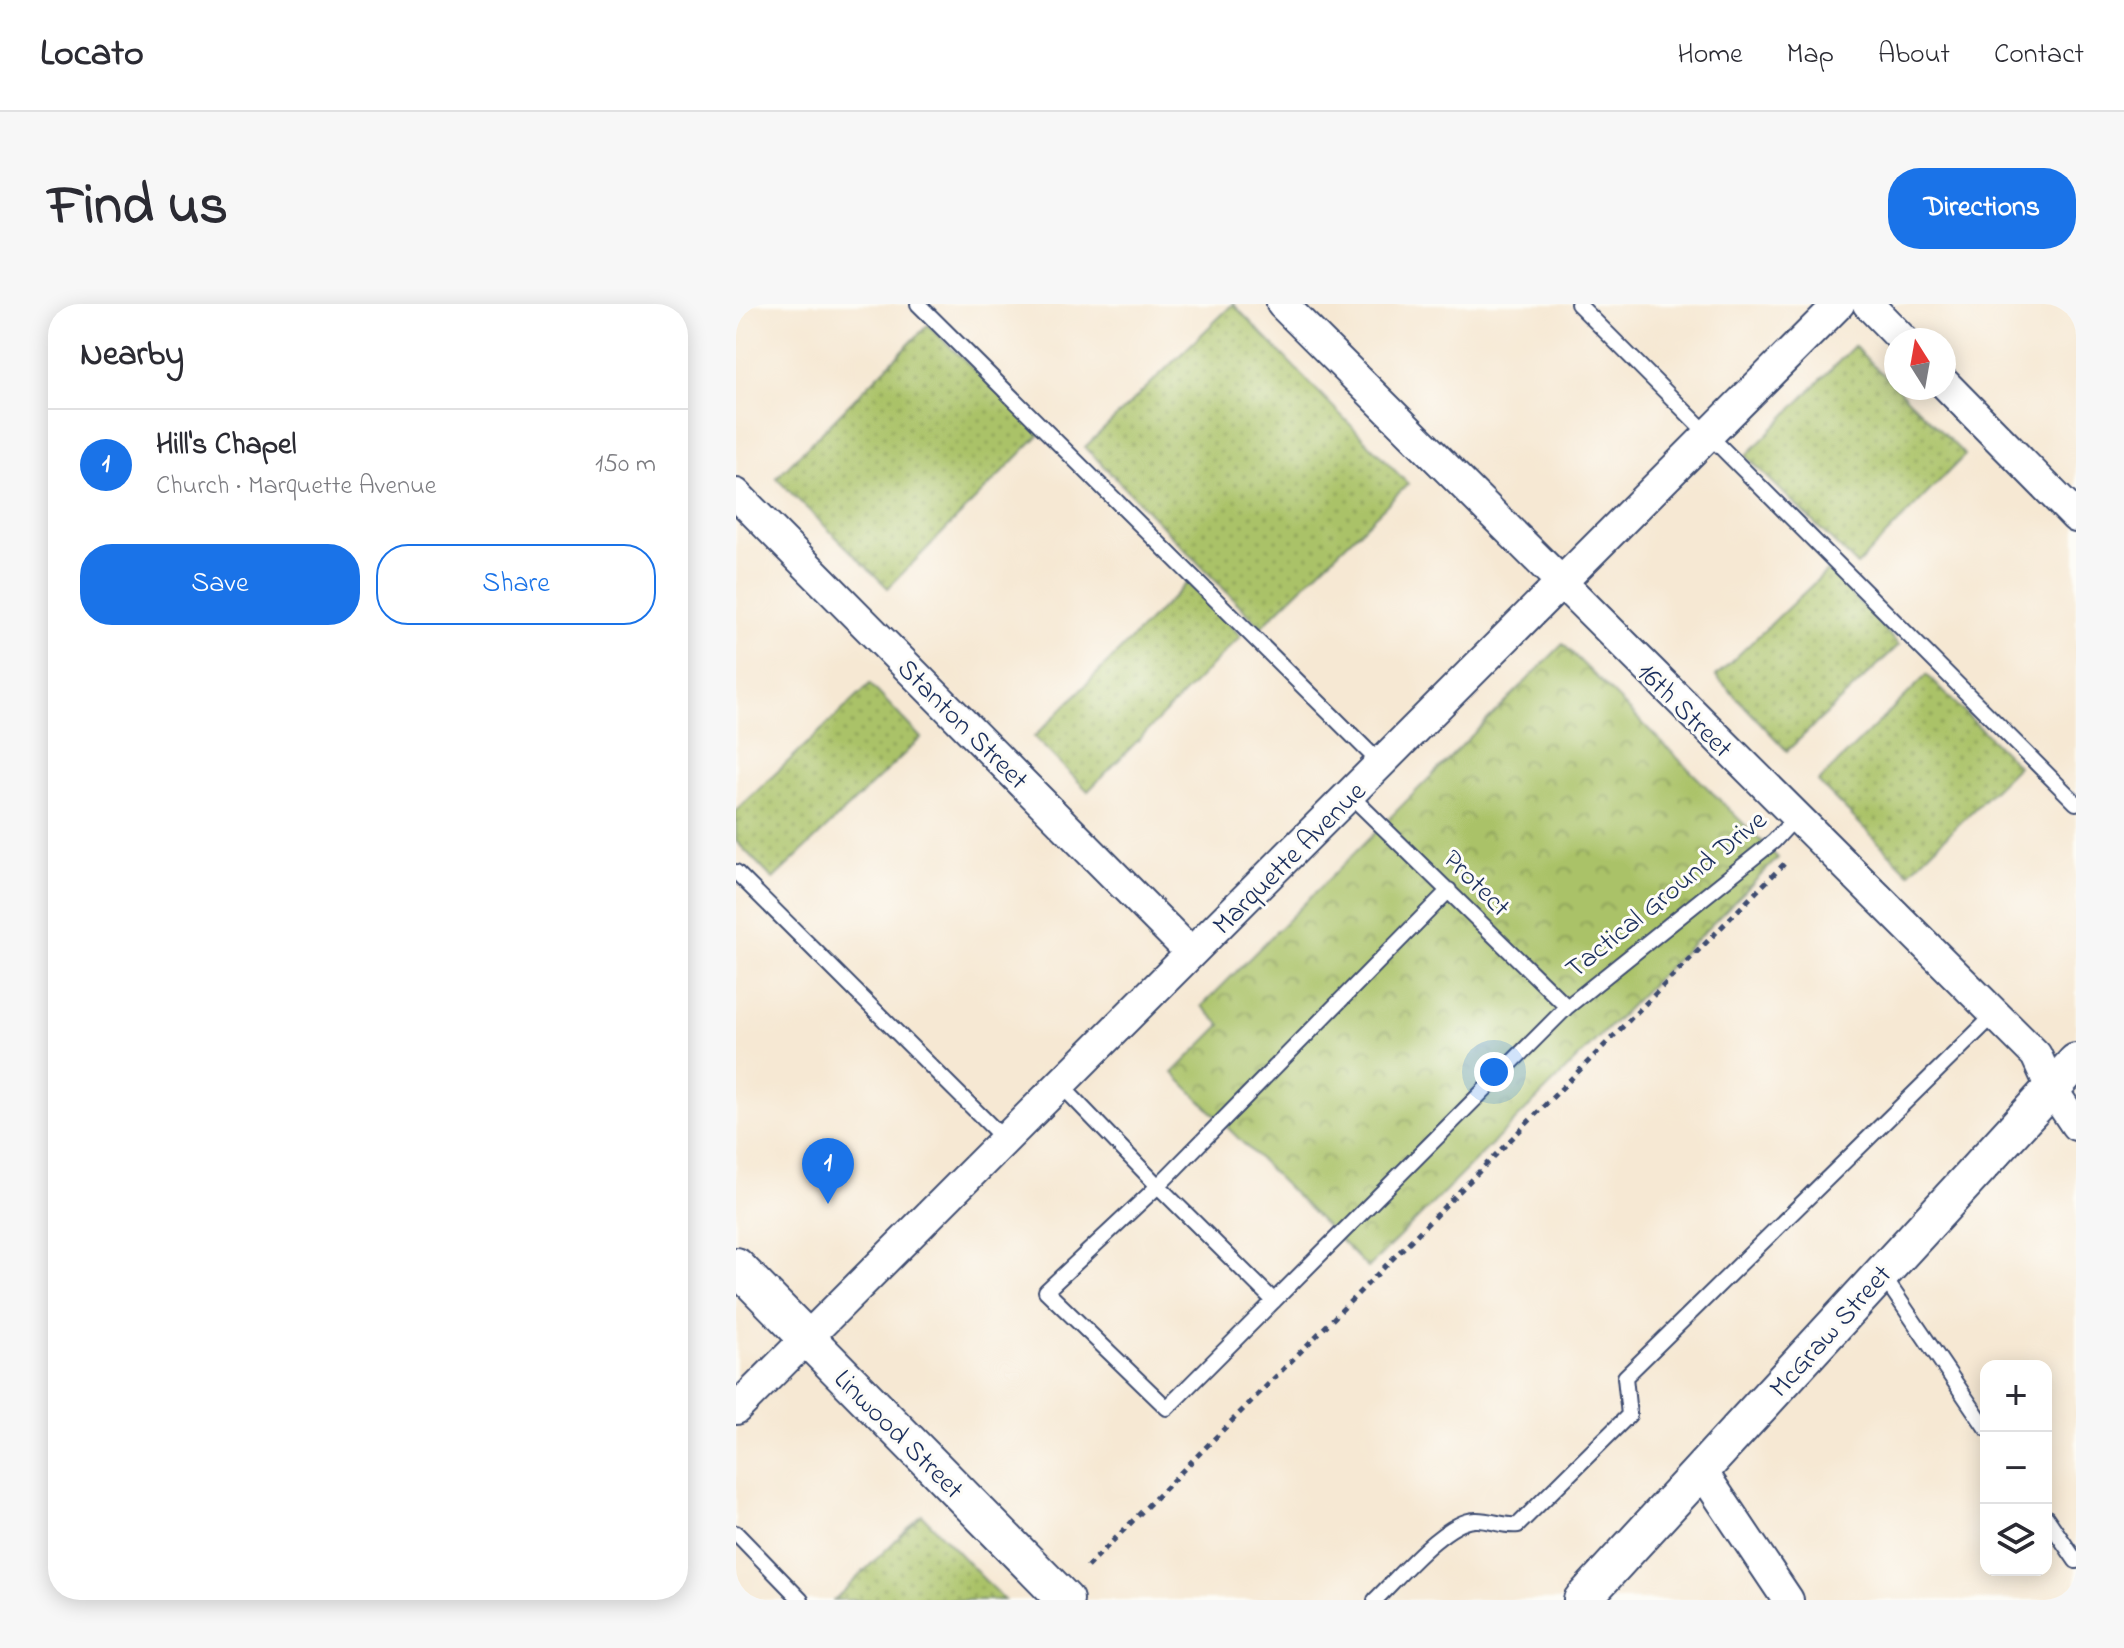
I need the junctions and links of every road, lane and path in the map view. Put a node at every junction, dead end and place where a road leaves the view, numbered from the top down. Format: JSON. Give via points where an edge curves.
{"nodes":[{"id":1,"x":918,"y":304,"type":"edge"},
{"id":2,"x":1282,"y":304,"type":"edge"},
{"id":3,"x":1578,"y":304,"type":"edge"},
{"id":4,"x":1839,"y":304,"type":"edge"},
{"id":5,"x":1868,"y":304,"type":"edge"},
{"id":6,"x":1891,"y":328,"type":"edge"},
{"id":7,"x":1956,"y":395,"type":"edge"},
{"id":8,"x":1708,"y":435,"type":"junction"},
{"id":9,"x":736,"y":494,"type":"edge"},
{"id":10,"x":2076,"y":517,"type":"edge"},
{"id":11,"x":1562,"y":585,"type":"junction"},
{"id":12,"x":1381,"y":764,"type":"junction"},
{"id":13,"x":1350,"y":795,"type":"junction"},
{"id":14,"x":2076,"y":803,"type":"edge"},
{"id":15,"x":1796,"y":817,"type":"junction"},
{"id":16,"x":1791,"y":858,"type":"dead end"},
{"id":17,"x":736,"y":872,"type":"edge"},
{"id":18,"x":1449,"y":890,"type":"junction"},
{"id":19,"x":1191,"y":953,"type":"junction"},
{"id":20,"x":1567,"y":1007,"type":"junction"},
{"id":21,"x":1995,"y":1014,"type":"junction"},
{"id":22,"x":2076,"y":1062,"type":"edge"},
{"id":23,"x":1060,"y":1084,"type":"junction"},
{"id":24,"x":2051,"y":1088,"type":"junction"},
{"id":25,"x":2076,"y":1125,"type":"edge"},
{"id":26,"x":1005,"y":1140,"type":"junction"},
{"id":27,"x":1158,"y":1186,"type":"junction"},
{"id":28,"x":736,"y":1266,"type":"edge"},
{"id":29,"x":1881,"y":1273,"type":"junction"},
{"id":30,"x":1274,"y":1301,"type":"junction"},
{"id":31,"x":807,"y":1337,"type":"junction"},
{"id":32,"x":736,"y":1409,"type":"edge"},
{"id":33,"x":1980,"y":1419,"type":"edge"},
{"id":34,"x":1701,"y":1470,"type":"junction"},
{"id":35,"x":2052,"y":1526,"type":"edge"},
{"id":36,"x":736,"y":1533,"type":"edge"},
{"id":37,"x":2076,"y":1561,"type":"edge"},
{"id":38,"x":1087,"y":1567,"type":"dead end"},
{"id":39,"x":801,"y":1600,"type":"edge"},
{"id":40,"x":1065,"y":1600,"type":"edge"},
{"id":41,"x":1375,"y":1600,"type":"edge"},
{"id":42,"x":1582,"y":1600,"type":"edge"},
{"id":43,"x":1788,"y":1600,"type":"edge"}],
"edges":[{"from":1,"to":12,"type":"lane"},
{"from":2,"to":11,"type":"street","name":"16th Street"},
{"from":3,"to":8,"type":"lane"},
{"from":4,"to":8,"type":"street","name":"Marquette Avenue"},
{"from":5,"to":6,"type":"street"},
{"from":7,"to":10,"type":"street"},
{"from":8,"to":11,"type":"street","name":"Marquette Avenue"},
{"from":8,"to":14,"type":"lane"},
{"from":9,"to":19,"type":"street","name":"Stanton Street"},
{"from":11,"to":12,"type":"street","name":"Marquette Avenue"},
{"from":11,"to":15,"type":"street","name":"16th Street"},
{"from":12,"to":13,"type":"street","name":"Marquette Avenue"},
{"from":13,"to":18,"type":"lane","name":"Protect"},
{"from":13,"to":19,"type":"street","name":"Marquette Avenue"},
{"from":15,"to":20,"type":"lane","name":"Tactical Ground Drive","via":[[1774,841]]},
{"from":15,"to":21,"type":"street","name":"16th Street"},
{"from":16,"to":38,"type":"path"},
{"from":17,"to":26,"type":"lane"},
{"from":18,"to":20,"type":"lane","name":"Protect"},
{"from":18,"to":27,"type":"lane"},
{"from":19,"to":23,"type":"street","name":"Marquette Avenue"},
{"from":20,"to":30,"type":"lane","name":"Tactical Ground Drive"},
{"from":21,"to":24,"type":"street","name":"16th Street","via":[[2036,1055]]},
{"from":21,"to":41,"type":"lane","via":[[1625,1377],[1629,1415],[1518,1525],[1475,1520],[1454,1525]]},
{"from":22,"to":24,"type":"street","name":"McGraw Street"},
{"from":23,"to":26,"type":"street","name":"Marquette Avenue"},
{"from":23,"to":27,"type":"lane"},
{"from":24,"to":25,"type":"street","name":"16th Street"},
{"from":24,"to":29,"type":"street","name":"McGraw Street"},
{"from":26,"to":31,"type":"street","name":"Marquette Avenue"},
{"from":27,"to":30,"type":"lane"},
{"from":27,"to":30,"type":"lane","name":"Tactical Ground Drive","via":[[1046,1291],[1167,1408]]},
{"from":28,"to":31,"type":"street","name":"Linwood Street"},
{"from":29,"to":33,"type":"lane"},
{"from":29,"to":34,"type":"street","name":"McGraw Street"},
{"from":31,"to":32,"type":"street","name":"Marquette Avenue"},
{"from":31,"to":40,"type":"street","name":"Linwood Street"},
{"from":34,"to":42,"type":"street","name":"McGraw Street"},
{"from":34,"to":43,"type":"street"},
{"from":35,"to":37,"type":"lane"},
{"from":36,"to":39,"type":"lane"}]}
